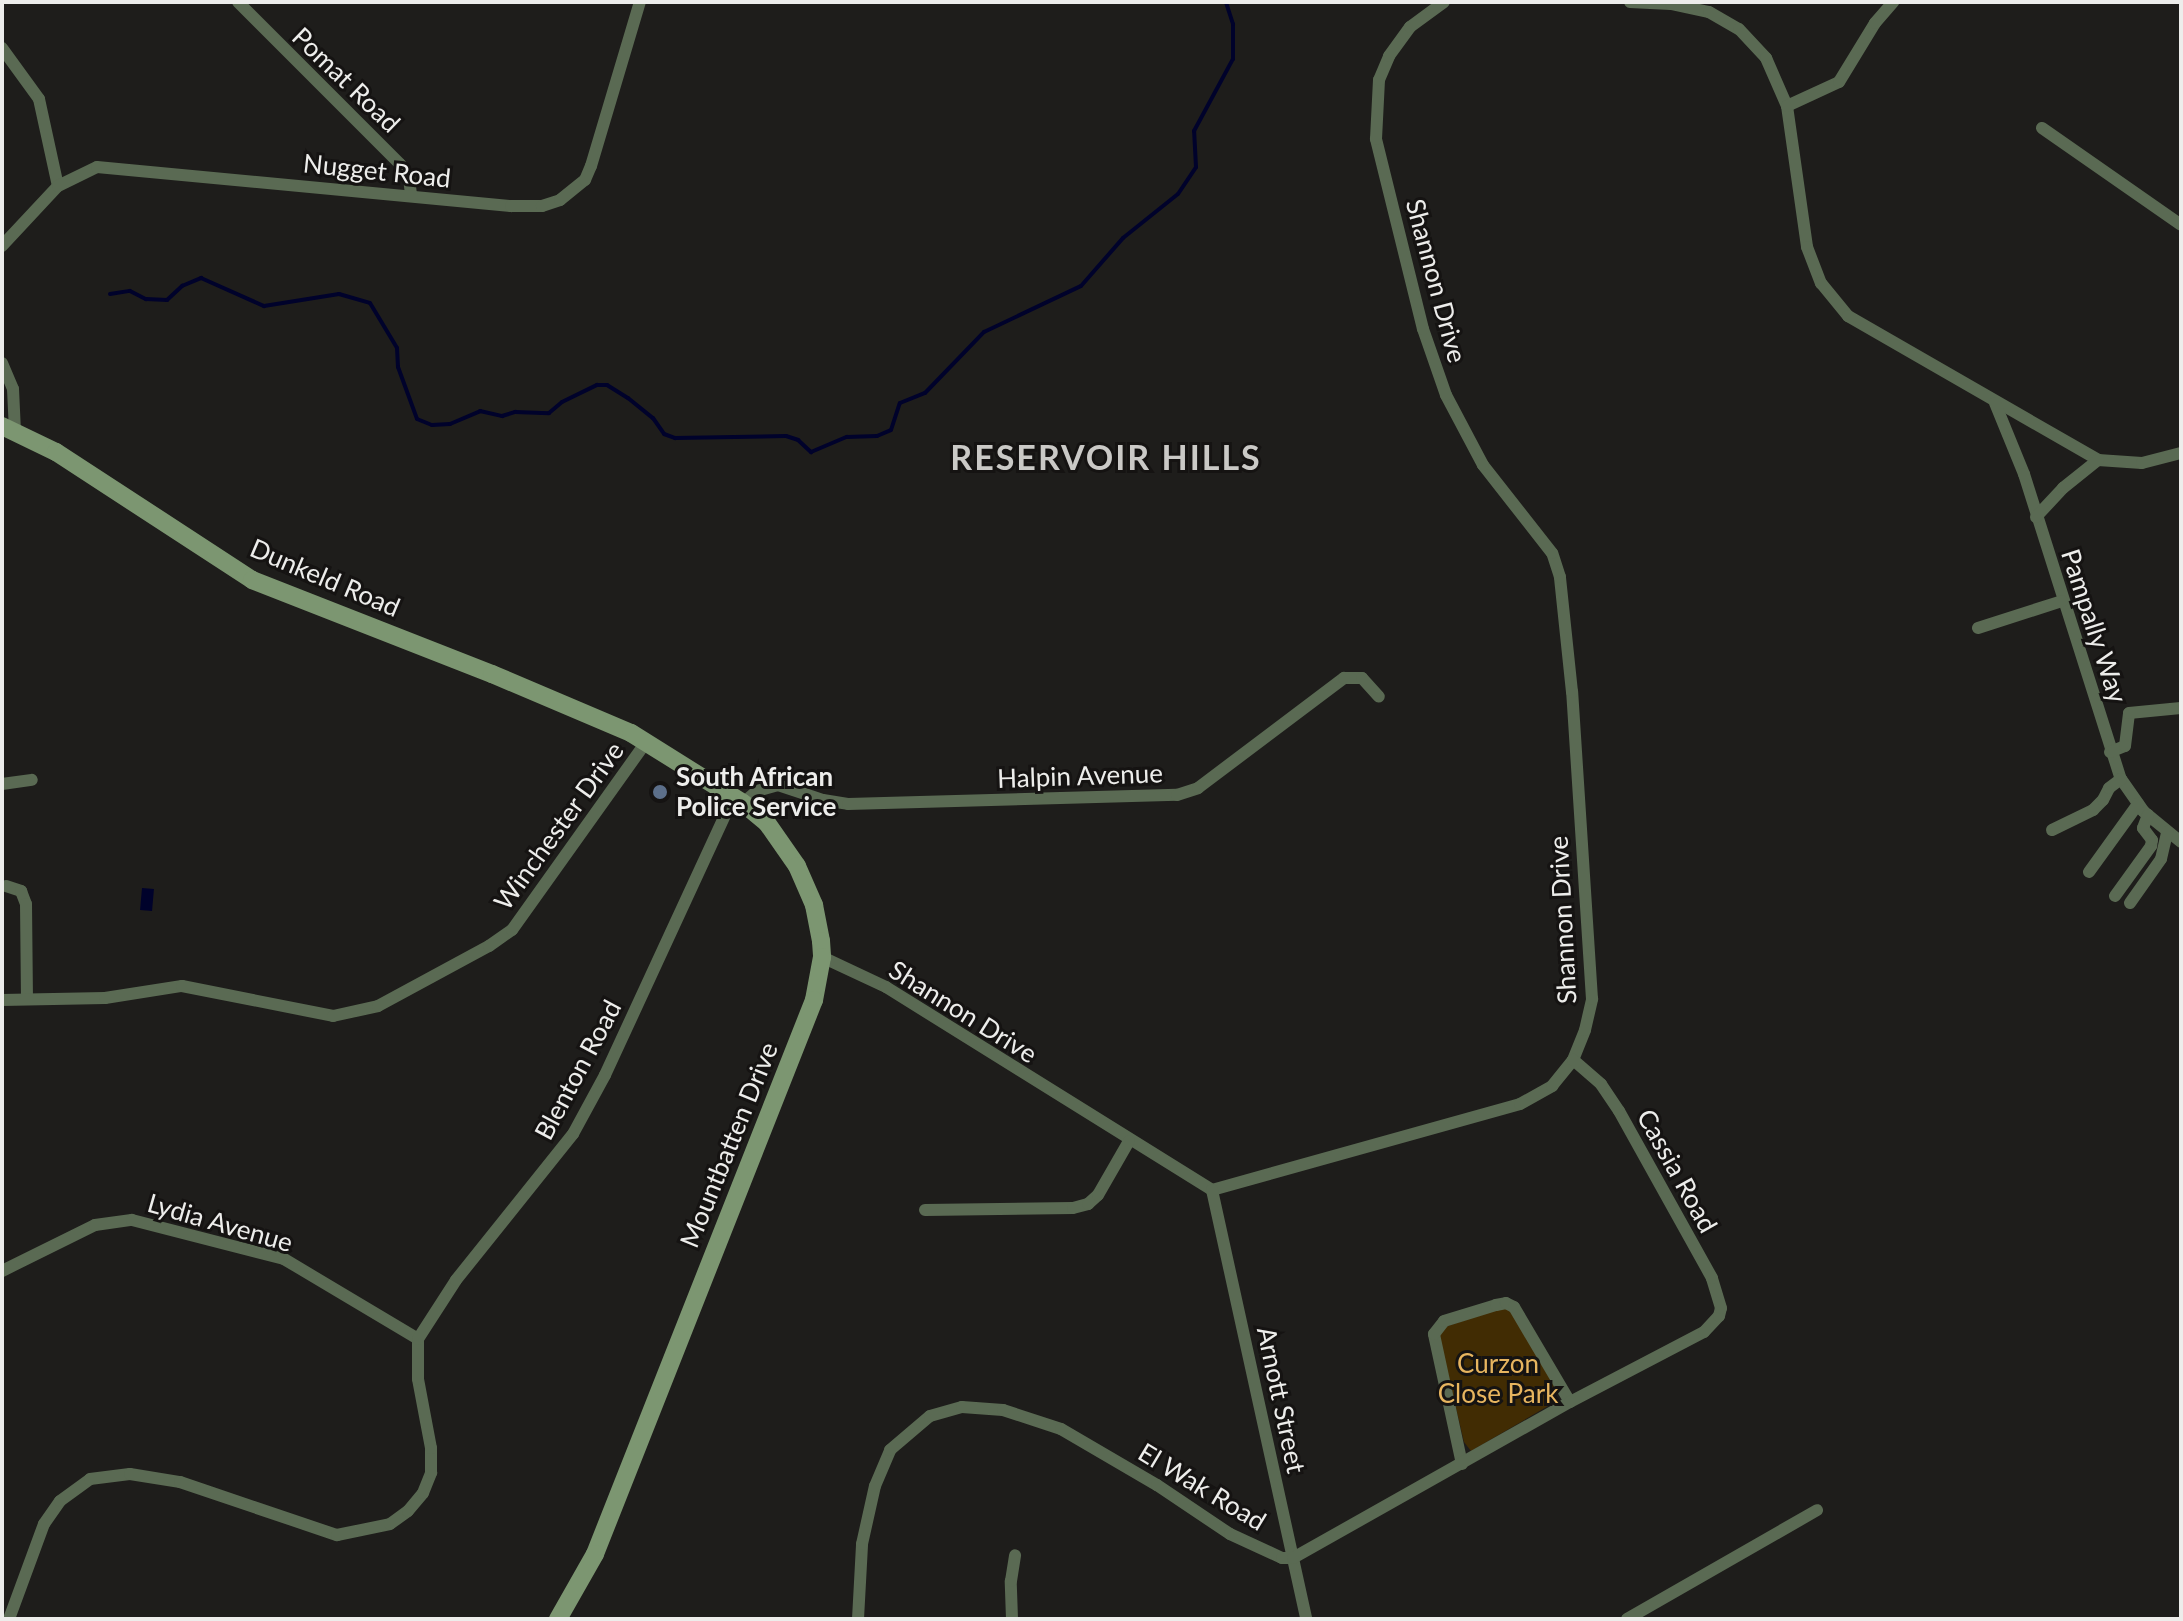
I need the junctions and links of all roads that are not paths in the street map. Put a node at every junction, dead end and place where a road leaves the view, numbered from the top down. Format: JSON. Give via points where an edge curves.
{"nodes":[{"id":1,"x":238,"y":2,"type":"edge"},
{"id":2,"x":640,"y":2,"type":"edge"},
{"id":3,"x":1444,"y":2,"type":"edge"},
{"id":4,"x":1630,"y":2,"type":"edge"},
{"id":5,"x":1893,"y":2,"type":"edge"},
{"id":6,"x":2,"y":48,"type":"edge"},
{"id":7,"x":1787,"y":106,"type":"junction"},
{"id":8,"x":2042,"y":128,"type":"dead end"},
{"id":9,"x":58,"y":186,"type":"junction"},
{"id":10,"x":411,"y":195,"type":"junction"},
{"id":11,"x":2181,"y":225,"type":"edge"},
{"id":12,"x":2,"y":246,"type":"edge"},
{"id":13,"x":2,"y":363,"type":"edge"},
{"id":14,"x":1995,"y":403,"type":"junction"},
{"id":15,"x":9,"y":428,"type":"edge"},
{"id":16,"x":2181,"y":453,"type":"edge"},
{"id":17,"x":2098,"y":460,"type":"junction"},
{"id":18,"x":2036,"y":517,"type":"junction"},
{"id":19,"x":2062,"y":601,"type":"junction"},
{"id":20,"x":1978,"y":628,"type":"dead end"},
{"id":21,"x":1379,"y":697,"type":"dead end"},
{"id":22,"x":2181,"y":708,"type":"edge"},
{"id":23,"x":646,"y":742,"type":"junction"},
{"id":24,"x":2110,"y":752,"type":"junction"},
{"id":25,"x":2121,"y":779,"type":"junction"},
{"id":26,"x":32,"y":780,"type":"dead end"},
{"id":27,"x":2,"y":784,"type":"edge"},
{"id":28,"x":739,"y":800,"type":"junction"},
{"id":29,"x":2138,"y":804,"type":"junction"},
{"id":30,"x":2148,"y":815,"type":"junction"},
{"id":31,"x":2052,"y":830,"type":"dead end"},
{"id":32,"x":2167,"y":832,"type":"junction"},
{"id":33,"x":2181,"y":842,"type":"edge"},
{"id":34,"x":2089,"y":872,"type":"dead end"},
{"id":35,"x":6,"y":886,"type":"dead end"},
{"id":36,"x":2115,"y":896,"type":"dead end"},
{"id":37,"x":2130,"y":903,"type":"dead end"},
{"id":38,"x":822,"y":957,"type":"junction"},
{"id":39,"x":27,"y":999,"type":"junction"},
{"id":40,"x":2,"y":1000,"type":"edge"},
{"id":41,"x":1573,"y":1060,"type":"junction"},
{"id":42,"x":1129,"y":1141,"type":"junction"},
{"id":43,"x":1212,"y":1190,"type":"junction"},
{"id":44,"x":925,"y":1210,"type":"dead end"},
{"id":45,"x":2,"y":1271,"type":"edge"},
{"id":46,"x":418,"y":1339,"type":"junction"},
{"id":47,"x":1570,"y":1402,"type":"junction"},
{"id":48,"x":1462,"y":1464,"type":"junction"},
{"id":49,"x":1817,"y":1510,"type":"dead end"},
{"id":50,"x":1015,"y":1555,"type":"dead end"},
{"id":51,"x":1293,"y":1558,"type":"junction"},
{"id":52,"x":1631,"y":1618,"type":"edge"},
{"id":53,"x":9,"y":1619,"type":"edge"},
{"id":54,"x":558,"y":1619,"type":"edge"},
{"id":55,"x":858,"y":1619,"type":"edge"},
{"id":56,"x":1012,"y":1619,"type":"edge"},
{"id":57,"x":1306,"y":1619,"type":"edge"}],
"edges":[{"from":1,"to":10,"type":"street","name":"Pomat Road","via":[[400,164]]},
{"from":2,"to":10,"type":"street","name":"Nugget Road","via":[[591,166],[575,191],[542,206]]},
{"from":3,"to":41,"type":"street","name":"Shannon Drive","via":[[1410,27],[1389,56],[1375,107],[1376,139],[1442,387],[1474,451],[1547,546],[1560,577],[1592,999]]},
{"from":4,"to":7,"type":"street","via":[[1698,8],[1731,23],[1766,58]]},
{"from":5,"to":7,"type":"street","via":[[1839,82]]},
{"from":6,"to":9,"type":"street","via":[[39,99]]},
{"from":7,"to":14,"type":"street","via":[[1803,233],[1815,271],[1835,304]]},
{"from":8,"to":11,"type":"street"},
{"from":9,"to":10,"type":"street","name":"Nugget Road","via":[[97,167]]},
{"from":9,"to":12,"type":"street","name":"Nugget Road"},
{"from":13,"to":15,"type":"street","via":[[13,389]]},
{"from":14,"to":17,"type":"street"},
{"from":14,"to":18,"type":"street","name":"Pampally Way"},
{"from":15,"to":23,"type":"main road","name":"Dunkeld Road","via":[[56,452],[252,580],[590,714]]},
{"from":16,"to":17,"type":"street","via":[[2142,463]]},
{"from":17,"to":18,"type":"street"},
{"from":18,"to":19,"type":"street","name":"Pampally Way"},
{"from":19,"to":20,"type":"street"},
{"from":19,"to":24,"type":"street","name":"Pampally Way"},
{"from":21,"to":28,"type":"street","name":"Halpin Avenue","via":[[1362,678],[1344,678],[1198,788],[1177,795],[848,804],[778,785]]},
{"from":22,"to":24,"type":"street","via":[[2129,713],[2125,746]]},
{"from":23,"to":28,"type":"main road","name":"Mountbatten Drive"},
{"from":23,"to":39,"type":"street","name":"Winchester Drive","via":[[512,930],[378,1006],[333,1016],[182,986],[105,998]]},
{"from":24,"to":25,"type":"street","name":"Pampally Way"},
{"from":25,"to":29,"type":"street","name":"Pampally Way"},
{"from":25,"to":31,"type":"street","via":[[2093,810]]},
{"from":26,"to":27,"type":"street"},
{"from":28,"to":38,"type":"main road","name":"Mountbatten Drive","via":[[767,823],[797,866],[814,905]]},
{"from":28,"to":46,"type":"street","name":"Blenton Road","via":[[579,1125],[456,1280]]},
{"from":29,"to":30,"type":"street","name":"Pampally Way"},
{"from":29,"to":34,"type":"street"},
{"from":30,"to":32,"type":"street","name":"Pampally Way"},
{"from":30,"to":36,"type":"street","via":[[2143,828],[2151,846]]},
{"from":32,"to":33,"type":"street","name":"Pampally Way"},
{"from":32,"to":37,"type":"street","via":[[2161,859]]},
{"from":35,"to":39,"type":"street","via":[[21,891],[26,904]]},
{"from":38,"to":42,"type":"street","name":"Shannon Drive","via":[[886,987]]},
{"from":38,"to":54,"type":"main road","name":"Mountbatten Drive","via":[[814,1000],[595,1554]]},
{"from":39,"to":40,"type":"street","name":"Winchester Drive"},
{"from":41,"to":43,"type":"street","name":"Shannon Drive","via":[[1552,1086],[1520,1104]]},
{"from":41,"to":47,"type":"street","name":"Cassia Road","via":[[1601,1084],[1619,1111],[1721,1303],[1719,1316],[1704,1332]]},
{"from":42,"to":43,"type":"street","name":"Shannon Drive"},
{"from":42,"to":44,"type":"street","via":[[1088,1204]]},
{"from":43,"to":51,"type":"street","name":"Arnott Street"},
{"from":45,"to":46,"type":"street","name":"Lydia Avenue","via":[[95,1225],[132,1220],[284,1259]]},
{"from":46,"to":53,"type":"street","via":[[431,1473],[423,1493],[390,1524],[337,1535],[180,1482],[130,1474],[90,1479],[60,1501],[44,1524]]},
{"from":47,"to":48,"type":"street"},
{"from":47,"to":48,"type":"street","via":[[1514,1307],[1496,1305],[1444,1321],[1434,1334]]},
{"from":48,"to":51,"type":"street"},
{"from":49,"to":52,"type":"street"},
{"from":50,"to":56,"type":"street"},
{"from":51,"to":55,"type":"street","name":"El Wak Road","via":[[1230,1534],[1061,1429],[1003,1410],[962,1407],[930,1416],[890,1450],[875,1486],[862,1544]]},
{"from":51,"to":57,"type":"street","name":"Arnott Street"}]}
